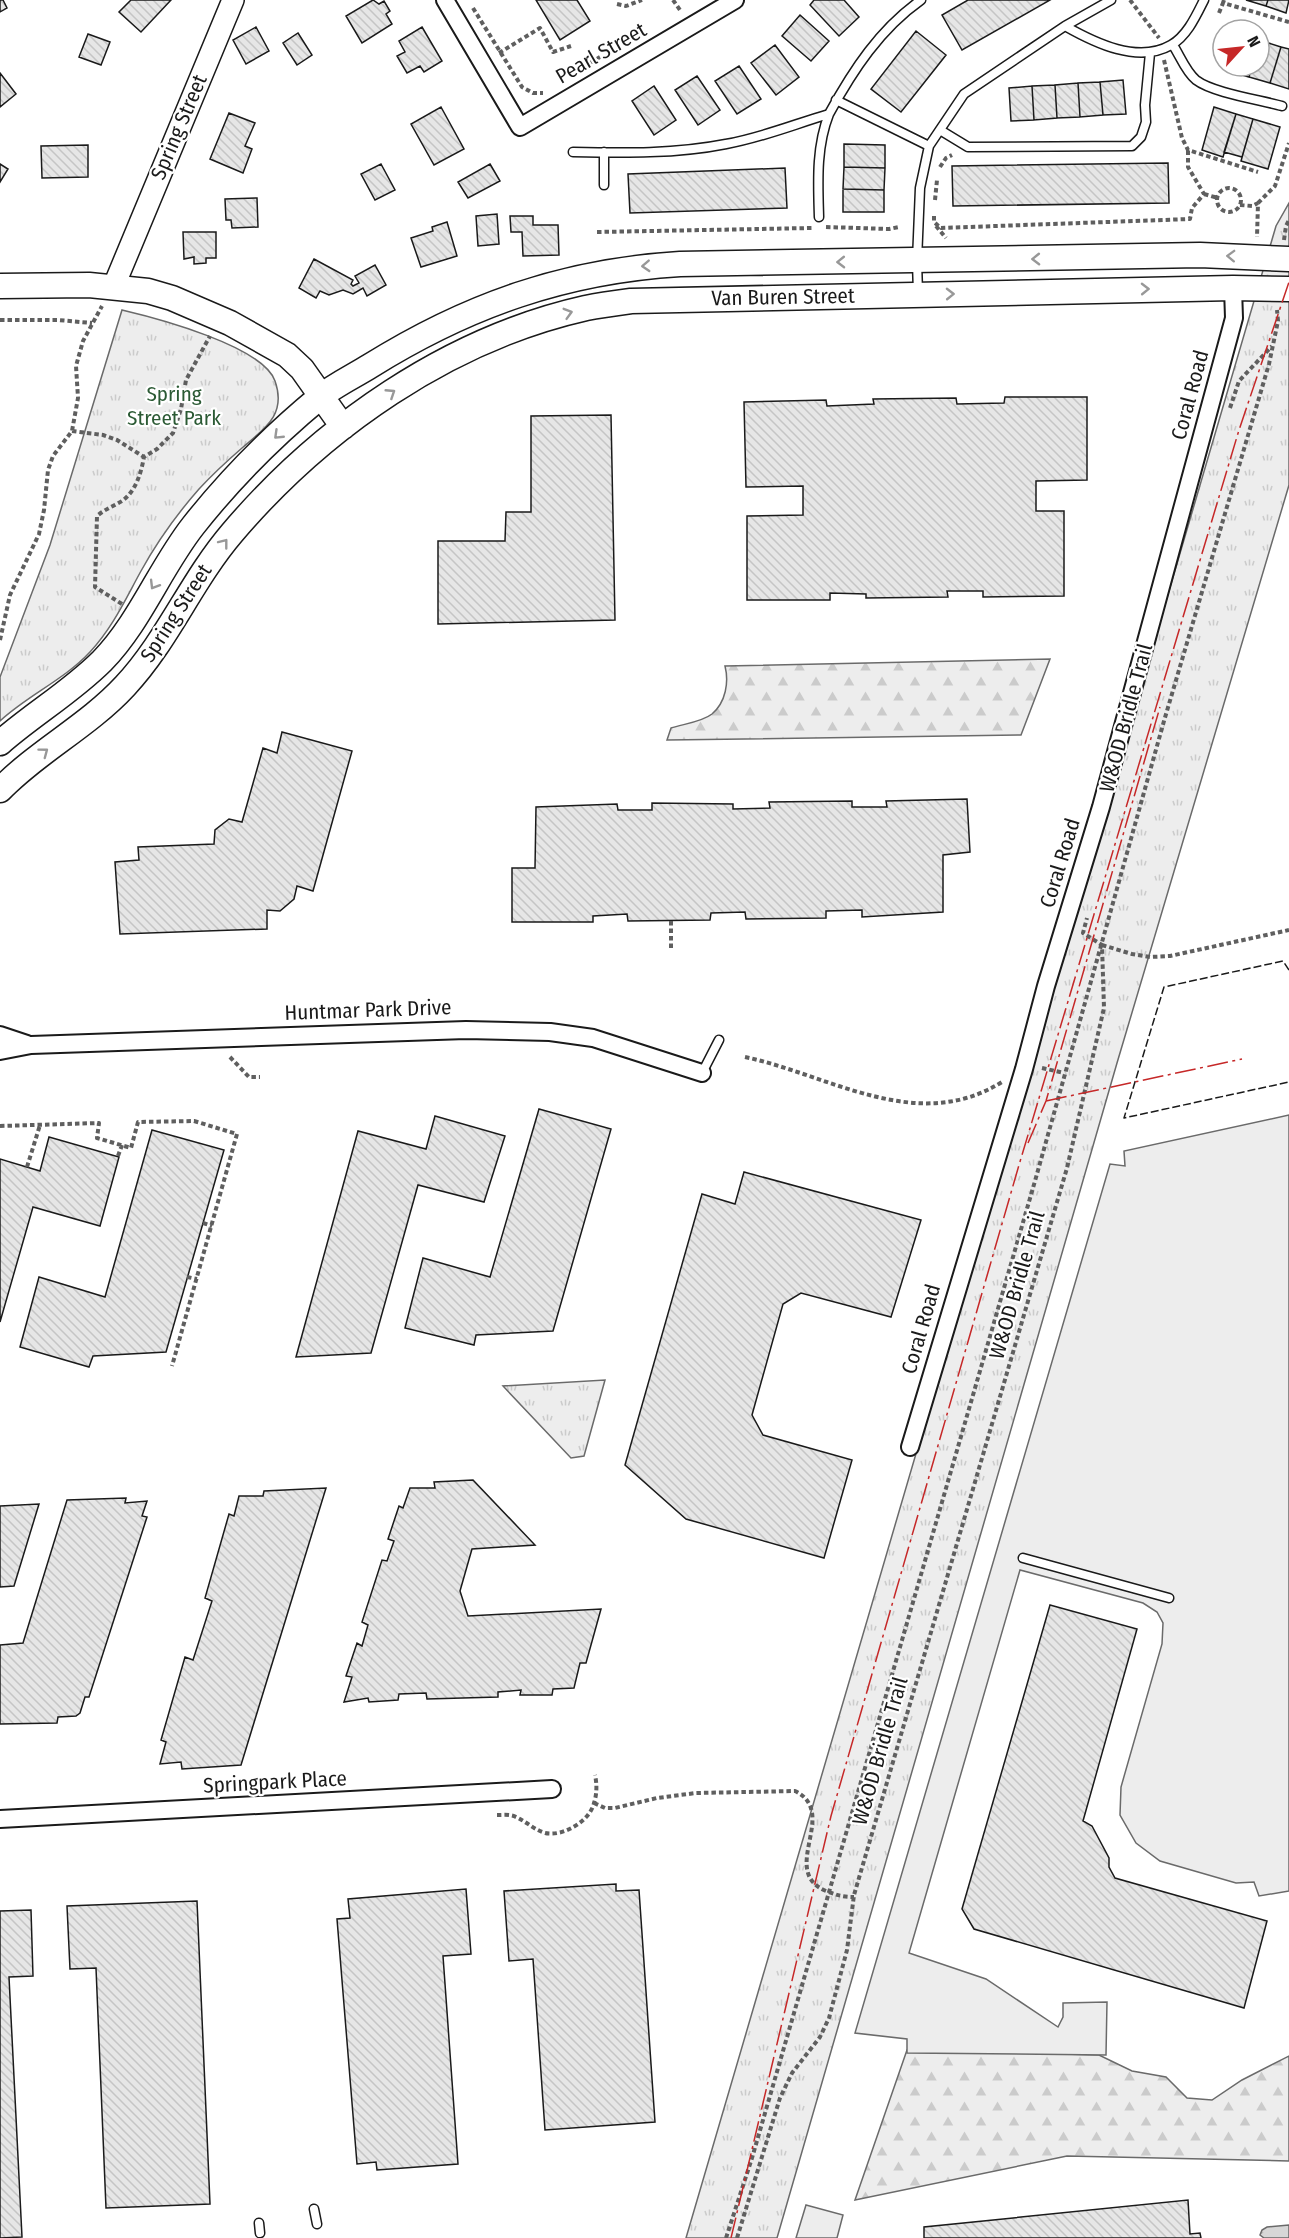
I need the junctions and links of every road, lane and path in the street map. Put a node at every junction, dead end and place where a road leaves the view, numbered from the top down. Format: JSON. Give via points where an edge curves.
{"nodes":[{"id":1,"x":232,"y":0,"type":"edge"},
{"id":2,"x":445,"y":0,"type":"edge"},
{"id":3,"x":468,"y":0,"type":"edge"},
{"id":4,"x":642,"y":0,"type":"edge"},
{"id":5,"x":673,"y":0,"type":"edge"},
{"id":6,"x":735,"y":0,"type":"edge"},
{"id":7,"x":921,"y":0,"type":"edge"},
{"id":8,"x":1111,"y":0,"type":"edge"},
{"id":9,"x":1130,"y":0,"type":"edge"},
{"id":10,"x":1204,"y":0,"type":"edge"},
{"id":11,"x":1224,"y":1,"type":"edge"},
{"id":12,"x":617,"y":4,"type":"dead end"},
{"id":13,"x":680,"y":10,"type":"dead end"},
{"id":14,"x":1219,"y":13,"type":"dead end"},
{"id":15,"x":1289,"y":22,"type":"edge"},
{"id":16,"x":1065,"y":26,"type":"junction"},
{"id":17,"x":1173,"y":45,"type":"junction"},
{"id":18,"x":571,"y":46,"type":"dead end"},
{"id":19,"x":1162,"y":49,"type":"junction"},
{"id":20,"x":499,"y":53,"type":"junction"},
{"id":21,"x":1150,"y":53,"type":"junction"},
{"id":22,"x":544,"y":93,"type":"dead end"},
{"id":23,"x":836,"y":100,"type":"junction"},
{"id":24,"x":1282,"y":106,"type":"dead end"},
{"id":25,"x":829,"y":114,"type":"junction"},
{"id":26,"x":940,"y":130,"type":"junction"},
{"id":27,"x":1289,"y":143,"type":"edge"},
{"id":28,"x":929,"y":146,"type":"junction"},
{"id":29,"x":1188,"y":150,"type":"junction"},
{"id":30,"x":573,"y":152,"type":"dead end"},
{"id":31,"x":604,"y":153,"type":"junction"},
{"id":32,"x":951,"y":155,"type":"dead end"},
{"id":33,"x":1258,"y":172,"type":"dead end"},
{"id":34,"x":604,"y":185,"type":"dead end"},
{"id":35,"x":1204,"y":194,"type":"junction"},
{"id":36,"x":1218,"y":198,"type":"junction"},
{"id":37,"x":1258,"y":203,"type":"junction"},
{"id":38,"x":1240,"y":205,"type":"junction"},
{"id":39,"x":819,"y":217,"type":"dead end"},
{"id":40,"x":898,"y":227,"type":"dead end"},
{"id":41,"x":597,"y":232,"type":"dead end"},
{"id":42,"x":1257,"y":237,"type":"dead end"},
{"id":43,"x":1289,"y":259,"type":"edge"},
{"id":44,"x":917,"y":261,"type":"junction"},
{"id":45,"x":0,"y":286,"type":"edge"},
{"id":46,"x":113,"y":288,"type":"junction"},
{"id":47,"x":1233,"y":288,"type":"junction"},
{"id":48,"x":1289,"y":289,"type":"edge"},
{"id":49,"x":918,"y":294,"type":"junction"},
{"id":50,"x":0,"y":320,"type":"edge"},
{"id":51,"x":92,"y":323,"type":"junction"},
{"id":52,"x":210,"y":336,"type":"dead end"},
{"id":53,"x":322,"y":396,"type":"junction"},
{"id":54,"x":1228,"y":412,"type":"dead end"},
{"id":55,"x":343,"y":427,"type":"junction"},
{"id":56,"x":72,"y":432,"type":"junction"},
{"id":57,"x":144,"y":458,"type":"junction"},
{"id":58,"x":125,"y":606,"type":"dead end"},
{"id":59,"x":0,"y":640,"type":"edge"},
{"id":60,"x":0,"y":743,"type":"edge"},
{"id":61,"x":3,"y":782,"type":"edge"},
{"id":62,"x":1089,"y":912,"type":"dead end"},
{"id":63,"x":671,"y":921,"type":"dead end"},
{"id":64,"x":1289,"y":930,"type":"edge"},
{"id":65,"x":1102,"y":945,"type":"junction"},
{"id":66,"x":671,"y":949,"type":"dead end"},
{"id":67,"x":0,"y":1035,"type":"edge"},
{"id":68,"x":719,"y":1040,"type":"dead end"},
{"id":69,"x":31,"y":1045,"type":"junction"},
{"id":70,"x":0,"y":1051,"type":"edge"},
{"id":71,"x":230,"y":1056,"type":"dead end"},
{"id":72,"x":745,"y":1056,"type":"dead end"},
{"id":73,"x":1024,"y":1069,"type":"junction"},
{"id":74,"x":702,"y":1073,"type":"joint"},
{"id":75,"x":1064,"y":1073,"type":"junction"},
{"id":76,"x":260,"y":1077,"type":"dead end"},
{"id":77,"x":40,"y":1125,"type":"junction"},
{"id":78,"x":0,"y":1126,"type":"edge"},
{"id":79,"x":122,"y":1145,"type":"junction"},
{"id":80,"x":118,"y":1156,"type":"dead end"},
{"id":81,"x":27,"y":1167,"type":"dead end"},
{"id":82,"x":203,"y":1223,"type":"dead end"},
{"id":83,"x":212,"y":1226,"type":"junction"},
{"id":84,"x":187,"y":1277,"type":"dead end"},
{"id":85,"x":197,"y":1279,"type":"junction"},
{"id":86,"x":172,"y":1366,"type":"dead end"},
{"id":87,"x":910,"y":1447,"type":"dead end"},
{"id":88,"x":1023,"y":1558,"type":"dead end"},
{"id":89,"x":1169,"y":1598,"type":"dead end"},
{"id":90,"x":595,"y":1775,"type":"dead end"},
{"id":91,"x":552,"y":1789,"type":"dead end"},
{"id":92,"x":594,"y":1803,"type":"junction"},
{"id":93,"x":497,"y":1815,"type":"dead end"},
{"id":94,"x":0,"y":1819,"type":"edge"},
{"id":95,"x":827,"y":1891,"type":"junction"},
{"id":96,"x":854,"y":1897,"type":"junction"},
{"id":97,"x":314,"y":2209,"type":"dead end"},
{"id":98,"x":259,"y":2223,"type":"dead end"},
{"id":99,"x":317,"y":2224,"type":"dead end"},
{"id":100,"x":260,"y":2233,"type":"dead end"},
{"id":101,"x":726,"y":2238,"type":"edge"},
{"id":102,"x":737,"y":2238,"type":"edge"}],
"edges":[{"from":1,"to":46,"type":"street","name":"Spring Street"},
{"from":2,"to":6,"type":"street","name":"Pearl Street","via":[[520,126]]},
{"from":3,"to":20,"type":"path"},
{"from":4,"to":12,"type":"path","via":[[626,6]]},
{"from":5,"to":13,"type":"path"},
{"from":7,"to":23,"type":"lane","via":[[900,15],[873,44]]},
{"from":8,"to":16,"type":"lane"},
{"from":9,"to":19,"type":"path","via":[[1158,36]]},
{"from":10,"to":17,"type":"lane","via":[[1191,26]]},
{"from":11,"to":14,"type":"path"},
{"from":11,"to":15,"type":"path"},
{"from":16,"to":21,"type":"lane","via":[[1093,42]]},
{"from":16,"to":26,"type":"lane","via":[[964,94]]},
{"from":17,"to":19,"type":"lane"},
{"from":17,"to":24,"type":"lane","via":[[1196,81]]},
{"from":18,"to":20,"type":"path","via":[[554,52],[540,28]]},
{"from":19,"to":21,"type":"lane"},
{"from":19,"to":29,"type":"path"},
{"from":20,"to":22,"type":"path","via":[[522,87]]},
{"from":21,"to":26,"type":"lane","via":[[1146,122],[1141,137],[1132,146],[968,147]]},
{"from":23,"to":25,"type":"lane"},
{"from":23,"to":28,"type":"lane"},
{"from":25,"to":31,"type":"lane","via":[[729,144]]},
{"from":25,"to":39,"type":"lane","via":[[818,159]]},
{"from":26,"to":28,"type":"lane"},
{"from":27,"to":37,"type":"path","via":[[1275,186]]},
{"from":28,"to":44,"type":"lane","via":[[920,188]]},
{"from":29,"to":33,"type":"path"},
{"from":29,"to":35,"type":"path","via":[[1188,167]]},
{"from":30,"to":31,"type":"lane"},
{"from":31,"to":34,"type":"lane"},
{"from":32,"to":35,"type":"path","via":[[940,165],[938,178],[934,222],[941,228],[1190,219],[1192,208]]},
{"from":35,"to":36,"type":"path"},
{"from":36,"to":38,"type":"path","via":[[1219,206],[1228,212]]},
{"from":36,"to":38,"type":"path","via":[[1225,189],[1233,189],[1241,197]]},
{"from":37,"to":38,"type":"path"},
{"from":37,"to":42,"type":"path"},
{"from":40,"to":41,"type":"path"},
{"from":43,"to":44,"type":"main road","name":"Van Buren Street","one_way":true,"via":[[1200,255]]},
{"from":44,"to":49,"type":"lane"},
{"from":44,"to":53,"type":"main road","name":"Van Buren Street","one_way":true,"via":[[680,264],[589,274],[514,296],[445,324]]},
{"from":45,"to":46,"type":"main road"},
{"from":46,"to":51,"type":"path"},
{"from":46,"to":53,"type":"main road","via":[[148,291],[230,322],[286,356],[302,369]]},
{"from":47,"to":48,"type":"main road","name":"Van Buren Street"},
{"from":49,"to":47,"type":"main road","name":"Van Buren Street","one_way":true},
{"from":47,"to":73,"type":"street","name":"Coral Road","via":[[1234,318],[1101,807]]},
{"from":55,"to":49,"type":"main road","name":"Van Buren Street","one_way":true,"via":[[427,371],[464,352],[587,308],[673,299]]},
{"from":50,"to":51,"type":"path"},
{"from":51,"to":56,"type":"path","via":[[76,366],[78,398]]},
{"from":52,"to":57,"type":"path","via":[[186,380],[173,433]]},
{"from":53,"to":55,"type":"main road"},
{"from":53,"to":60,"type":"main road","name":"Spring Street","one_way":true,"via":[[253,459],[199,519],[103,659],[75,686]]},
{"from":54,"to":65,"type":"path","via":[[1239,381],[1273,346]]},
{"from":61,"to":55,"type":"main road","name":"Spring Street","one_way":true,"via":[[87,721],[125,686],[150,656],[232,533],[275,487]]},
{"from":56,"to":57,"type":"path","via":[[117,440]]},
{"from":56,"to":59,"type":"path","via":[[53,456],[39,534],[10,595]]},
{"from":57,"to":58,"type":"path","via":[[132,490],[125,499],[103,510],[95,524],[95,587]]},
{"from":62,"to":65,"type":"path","via":[[1083,933]]},
{"from":63,"to":66,"type":"path"},
{"from":64,"to":65,"type":"path","via":[[1170,956],[1150,957]]},
{"from":65,"to":75,"type":"path"},
{"from":65,"to":96,"type":"path","name":"W&OD Bridle Trail","via":[[1104,1008],[1067,1168]]},
{"from":67,"to":69,"type":"street","name":"Huntmar Park Drive"},
{"from":68,"to":74,"type":"lane"},
{"from":69,"to":70,"type":"street","name":"Huntmar Park Drive"},
{"from":69,"to":74,"type":"street","name":"Huntmar Park Drive","via":[[466,1030],[550,1032],[593,1038]]},
{"from":71,"to":76,"type":"path","via":[[249,1077]]},
{"from":72,"to":73,"type":"path","via":[[877,1099],[931,1105],[992,1089]]},
{"from":73,"to":75,"type":"path","via":[[1045,1068]]},
{"from":73,"to":87,"type":"street","name":"Coral Road"},
{"from":75,"to":95,"type":"path"},
{"from":77,"to":78,"type":"path"},
{"from":77,"to":79,"type":"path","via":[[99,1123],[97,1138]]},
{"from":77,"to":81,"type":"path"},
{"from":79,"to":80,"type":"path"},
{"from":79,"to":83,"type":"path","via":[[131,1148],[138,1122],[194,1121],[237,1134]]},
{"from":82,"to":83,"type":"path"},
{"from":83,"to":85,"type":"path"},
{"from":84,"to":85,"type":"path"},
{"from":85,"to":86,"type":"path"},
{"from":88,"to":89,"type":"lane"},
{"from":90,"to":92,"type":"path"},
{"from":91,"to":94,"type":"street","name":"Springpark Place"},
{"from":92,"to":93,"type":"path","via":[[572,1828],[548,1834],[514,1816]]},
{"from":92,"to":95,"type":"path","via":[[615,1808],[696,1793],[795,1791],[808,1801],[813,1813],[807,1870],[810,1879]]},
{"from":95,"to":96,"type":"path"},
{"from":95,"to":101,"type":"path"},
{"from":96,"to":102,"type":"path","name":"W&OD Bridle Trail","via":[[848,1950],[829,2018],[780,2097]]},
{"from":97,"to":99,"type":"lane"},
{"from":98,"to":100,"type":"lane"}]}
